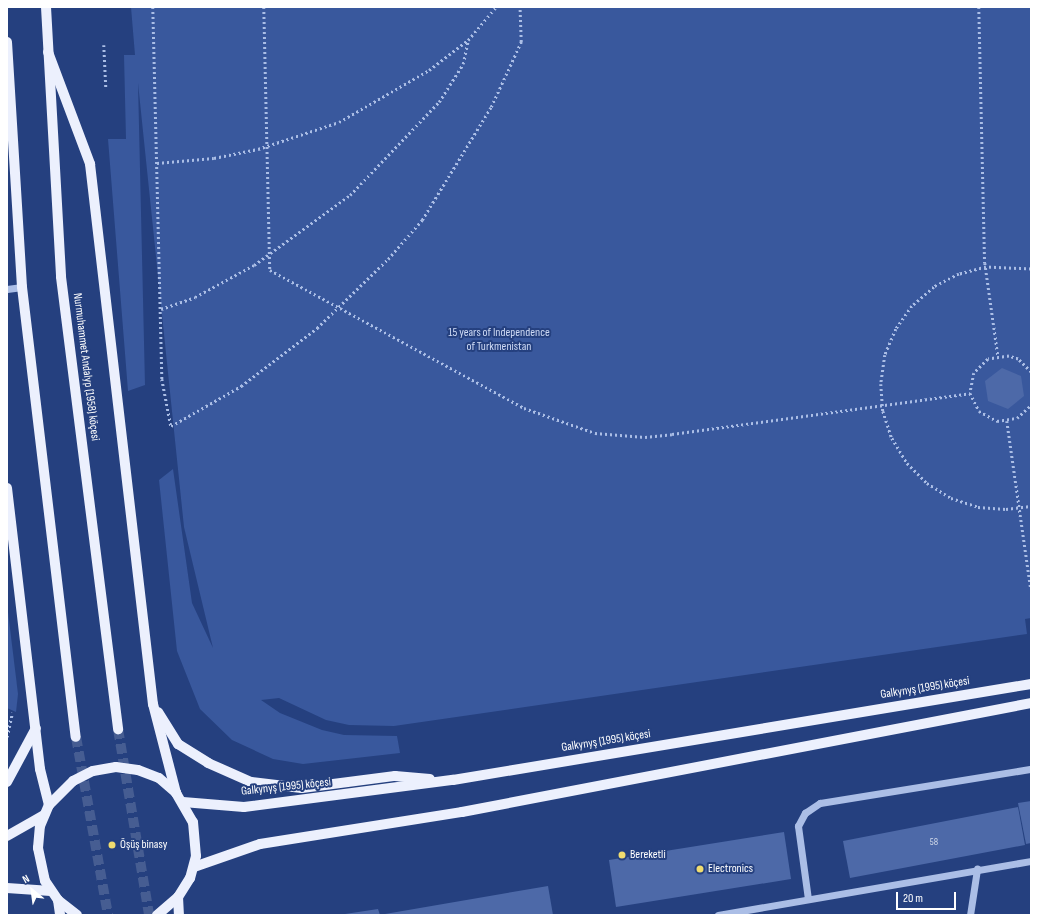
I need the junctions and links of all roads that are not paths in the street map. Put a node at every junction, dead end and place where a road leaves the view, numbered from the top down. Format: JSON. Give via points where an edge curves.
{"nodes":[{"id":1,"x":46,"y":7,"type":"edge"},
{"id":2,"x":7,"y":42,"type":"edge"},
{"id":3,"x":48,"y":52,"type":"junction"},
{"id":4,"x":8,"y":59,"type":"edge"},
{"id":5,"x":22,"y":287,"type":"junction"},
{"id":6,"x":7,"y":289,"type":"edge"},
{"id":7,"x":7,"y":488,"type":"edge"},
{"id":8,"x":1031,"y":684,"type":"edge"},
{"id":9,"x":1031,"y":703,"type":"edge"},
{"id":10,"x":153,"y":704,"type":"junction"},
{"id":11,"x":36,"y":728,"type":"junction"},
{"id":12,"x":118,"y":729,"type":"tunnel mouth"},
{"id":13,"x":76,"y":737,"type":"tunnel mouth"},
{"id":14,"x":1031,"y":769,"type":"edge"},
{"id":15,"x":453,"y":780,"type":"junction"},
{"id":16,"x":7,"y":782,"type":"edge"},
{"id":17,"x":176,"y":793,"type":"junction"},
{"id":18,"x":183,"y":802,"type":"junction"},
{"id":19,"x":49,"y":805,"type":"junction"},
{"id":20,"x":44,"y":815,"type":"junction"},
{"id":21,"x":7,"y":836,"type":"edge"},
{"id":22,"x":1031,"y":861,"type":"edge"},
{"id":23,"x":194,"y":867,"type":"junction"},
{"id":24,"x":978,"y":869,"type":"junction"},
{"id":25,"x":7,"y":888,"type":"edge"},
{"id":26,"x":51,"y":891,"type":"junction"},
{"id":27,"x":178,"y":897,"type":"junction"},
{"id":28,"x":808,"y":899,"type":"junction"},
{"id":29,"x":58,"y":900,"type":"junction"},
{"id":30,"x":60,"y":915,"type":"edge"},
{"id":31,"x":77,"y":915,"type":"edge"},
{"id":32,"x":157,"y":915,"type":"edge"},
{"id":33,"x":179,"y":915,"type":"edge"},
{"id":34,"x":718,"y":915,"type":"edge"},
{"id":35,"x":970,"y":915,"type":"edge"}],
"edges":[{"from":1,"to":3,"type":"main road","name":"Nurmuhammet Andalyp (1958) köçesi"},
{"from":2,"to":4,"type":"main road"},
{"from":3,"to":10,"type":"main road","via":[[90,164]]},
{"from":3,"to":12,"type":"main road","name":"Nurmuhammet Andalyp (1958) köçesi","via":[[61,277]]},
{"from":4,"to":5,"type":"main road"},
{"from":5,"to":6,"type":"street"},
{"from":5,"to":13,"type":"main road"},
{"from":7,"to":11,"type":"main road"},
{"from":8,"to":15,"type":"main road","name":"Galkynyş (1995) köçesi"},
{"from":9,"to":23,"type":"main road","via":[[462,812],[260,844]]},
{"from":10,"to":15,"type":"main road","via":[[178,744],[208,763],[251,782],[302,788],[395,776]]},
{"from":10,"to":17,"type":"main road"},
{"from":11,"to":16,"type":"main road"},
{"from":11,"to":19,"type":"main road"},
{"from":14,"to":28,"type":"street","via":[[820,803],[805,813],[798,826]]},
{"from":15,"to":18,"type":"main road","name":"Galkynyş (1995) köçesi","via":[[244,806]]},
{"from":17,"to":18,"type":"main road"},
{"from":17,"to":19,"type":"main road","via":[[149,773],[116,767],[93,771],[73,781]]},
{"from":18,"to":23,"type":"main road","via":[[196,833]]},
{"from":19,"to":20,"type":"main road"},
{"from":20,"to":21,"type":"main road"},
{"from":20,"to":26,"type":"main road","via":[[38,854]]},
{"from":22,"to":24,"type":"street"},
{"from":23,"to":27,"type":"main road"},
{"from":24,"to":28,"type":"street"},
{"from":24,"to":35,"type":"street"},
{"from":25,"to":26,"type":"main road"},
{"from":26,"to":29,"type":"main road"},
{"from":27,"to":32,"type":"main road"},
{"from":27,"to":33,"type":"main road"},
{"from":28,"to":34,"type":"street"},
{"from":29,"to":30,"type":"main road"},
{"from":29,"to":31,"type":"main road"}]}
